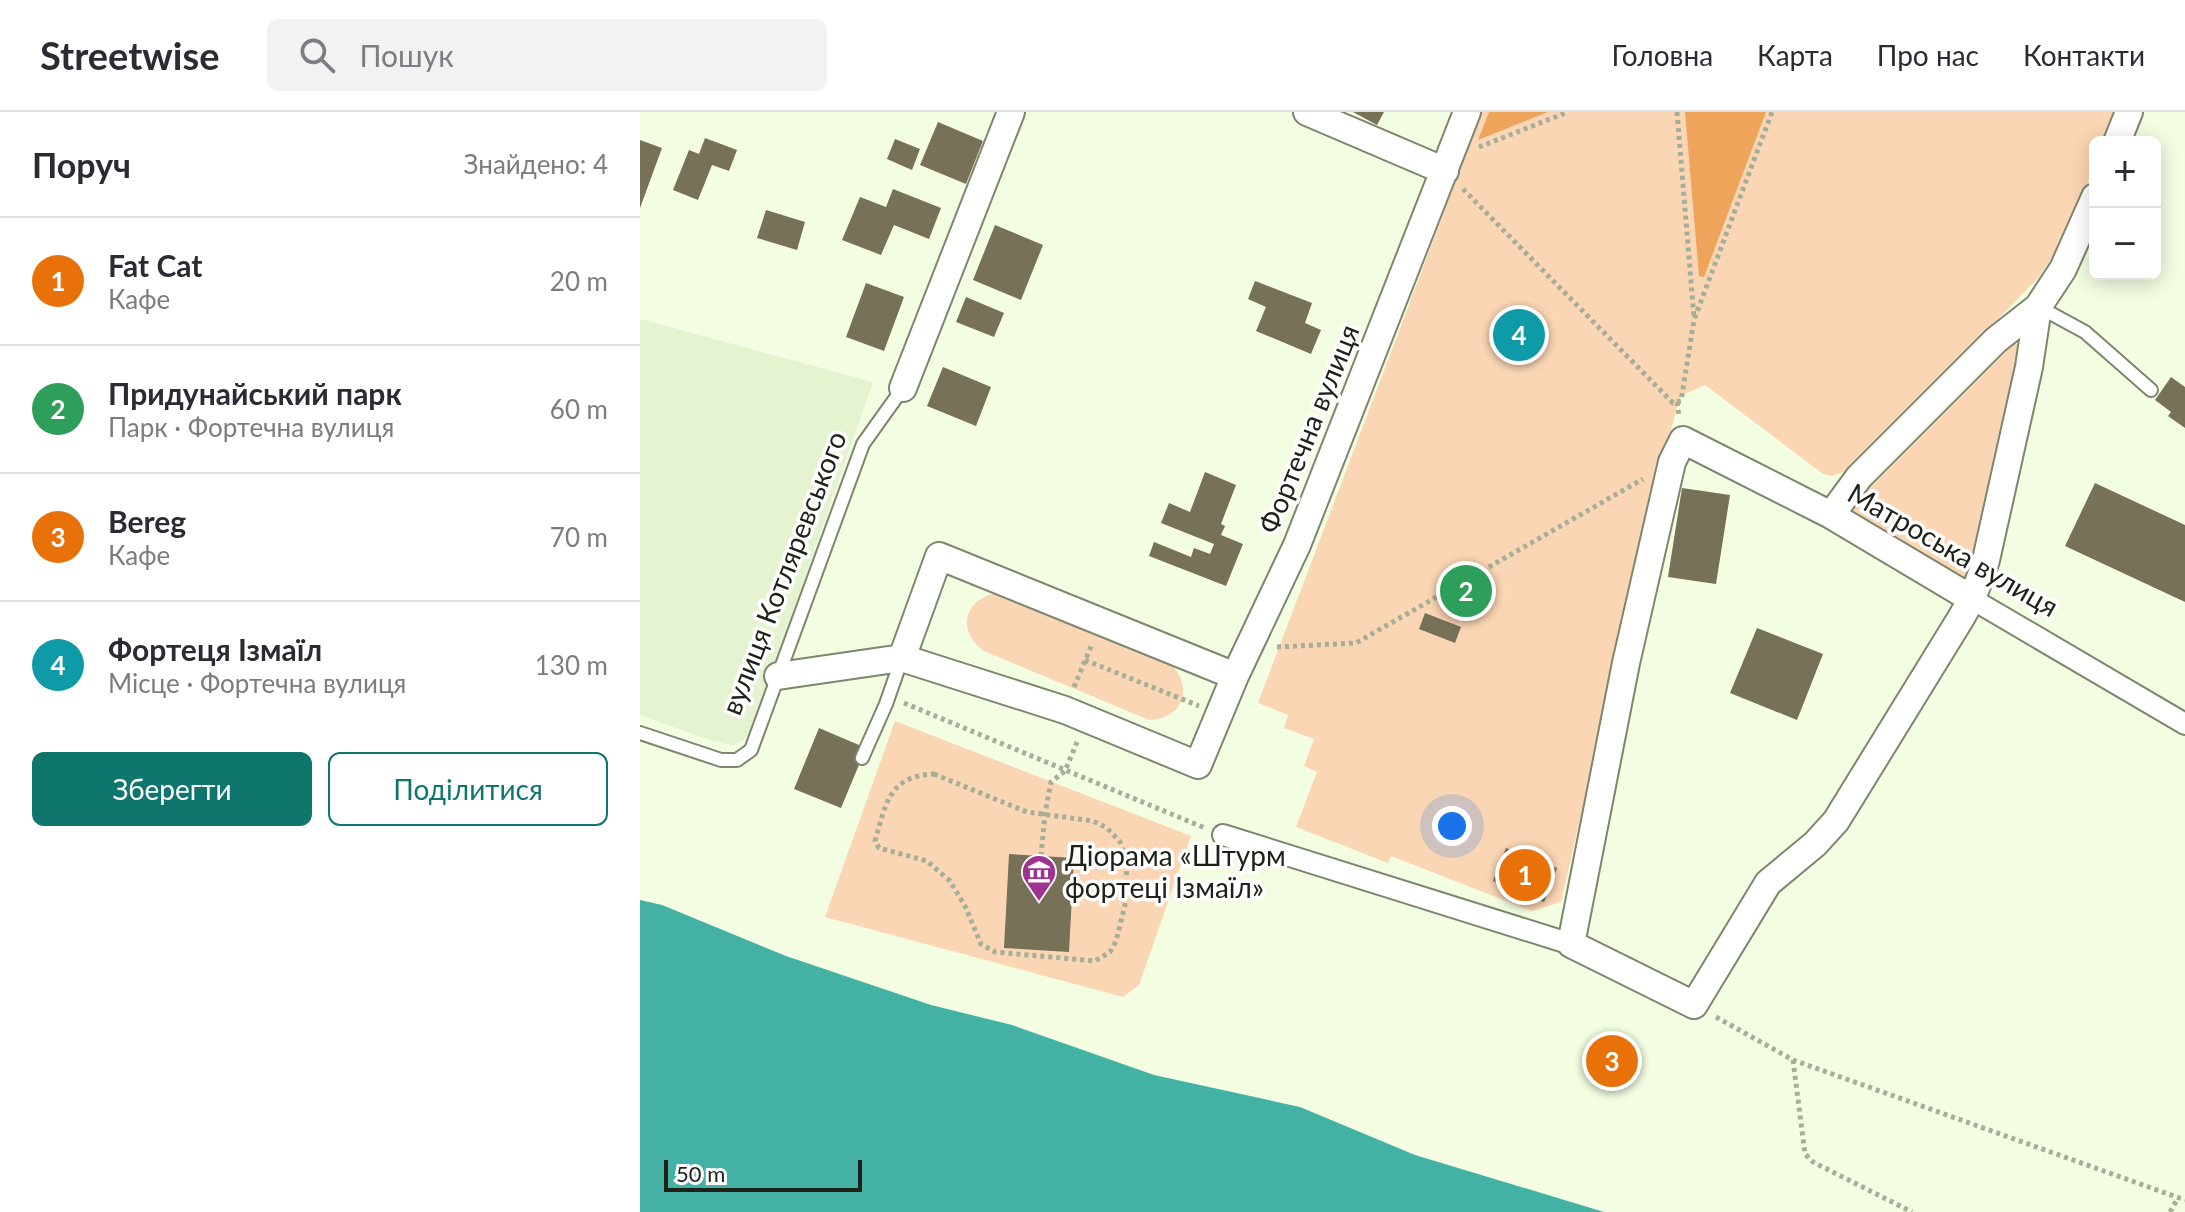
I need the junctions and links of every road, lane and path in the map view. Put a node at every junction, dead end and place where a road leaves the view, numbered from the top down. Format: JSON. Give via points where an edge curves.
{"nodes":[{"id":1,"x":1011,"y":112,"type":"edge"},
{"id":2,"x":1307,"y":112,"type":"edge"},
{"id":3,"x":1467,"y":112,"type":"edge"},
{"id":4,"x":1568,"y":112,"type":"edge"},
{"id":5,"x":1677,"y":112,"type":"edge"},
{"id":6,"x":1772,"y":112,"type":"edge"},
{"id":7,"x":2129,"y":112,"type":"edge"},
{"id":8,"x":2119,"y":136,"type":"edge"},
{"id":9,"x":1471,"y":150,"type":"dead end"},
{"id":10,"x":1445,"y":171,"type":"junction"},
{"id":11,"x":2090,"y":208,"type":"edge"},
{"id":12,"x":2038,"y":307,"type":"junction"},
{"id":13,"x":1694,"y":320,"type":"junction"},
{"id":14,"x":903,"y":388,"type":"joint"},
{"id":15,"x":2151,"y":390,"type":"dead end"},
{"id":16,"x":1677,"y":402,"type":"junction"},
{"id":17,"x":1678,"y":451,"type":"junction"},
{"id":18,"x":1831,"y":515,"type":"junction"},
{"id":19,"x":1972,"y":599,"type":"junction"},
{"id":20,"x":1101,"y":621,"type":"junction"},
{"id":21,"x":1248,"y":649,"type":"junction"},
{"id":22,"x":902,"y":658,"type":"junction"},
{"id":23,"x":1085,"y":660,"type":"junction"},
{"id":24,"x":778,"y":676,"type":"junction"},
{"id":25,"x":1235,"y":676,"type":"junction"},
{"id":26,"x":903,"y":702,"type":"dead end"},
{"id":27,"x":1219,"y":714,"type":"junction"},
{"id":28,"x":1076,"y":715,"type":"junction"},
{"id":29,"x":2185,"y":724,"type":"edge"},
{"id":30,"x":640,"y":733,"type":"edge"},
{"id":31,"x":862,"y":758,"type":"dead end"},
{"id":32,"x":1065,"y":771,"type":"junction"},
{"id":33,"x":1045,"y":814,"type":"junction"},
{"id":34,"x":1223,"y":835,"type":"joint"},
{"id":35,"x":1041,"y":856,"type":"dead end"},
{"id":36,"x":1571,"y":944,"type":"junction"},
{"id":37,"x":1694,"y":1005,"type":"junction"},
{"id":38,"x":1793,"y":1060,"type":"junction"},
{"id":39,"x":2182,"y":1199,"type":"edge"},
{"id":40,"x":1912,"y":1212,"type":"edge"},
{"id":41,"x":2170,"y":1212,"type":"edge"}],
"edges":[{"from":1,"to":14,"type":"street","name":"вулиця Котляревського"},
{"from":2,"to":10,"type":"street"},
{"from":3,"to":10,"type":"street","name":"Фортечна вулиця"},
{"from":4,"to":9,"type":"path"},
{"from":5,"to":13,"type":"path"},
{"from":6,"to":13,"type":"path"},
{"from":7,"to":8,"type":"street"},
{"from":10,"to":16,"type":"path"},
{"from":10,"to":21,"type":"street","name":"Фортечна вулиця","via":[[1297,545]]},
{"from":11,"to":12,"type":"street","via":[[2063,269]]},
{"from":12,"to":15,"type":"lane","via":[[2085,332]]},
{"from":12,"to":18,"type":"street","via":[[1996,340],[1859,477]]},
{"from":12,"to":19,"type":"street","via":[[1990,545]]},
{"from":13,"to":16,"type":"path"},
{"from":14,"to":24,"type":"lane","name":"вулиця Котляревського","via":[[863,444]]},
{"from":16,"to":17,"type":"path"},
{"from":17,"to":18,"type":"street","name":"Матроська вулиця"},
{"from":17,"to":21,"type":"path","via":[[1356,643]]},
{"from":17,"to":36,"type":"street","via":[[1626,663]]},
{"from":18,"to":19,"type":"street","name":"Матроська вулиця"},
{"from":19,"to":29,"type":"street","name":"Матроська вулиця"},
{"from":19,"to":37,"type":"street","via":[[1836,821],[1759,895]]},
{"from":20,"to":22,"type":"street","via":[[939,556]]},
{"from":20,"to":23,"type":"path"},
{"from":20,"to":25,"type":"street"},
{"from":21,"to":25,"type":"street","name":"Фортечна вулиця"},
{"from":22,"to":24,"type":"street"},
{"from":22,"to":28,"type":"street"},
{"from":22,"to":31,"type":"lane"},
{"from":23,"to":27,"type":"path"},
{"from":23,"to":28,"type":"path"},
{"from":24,"to":30,"type":"lane","name":"вулиця Котляревського","via":[[751,750],[737,760],[721,760]]},
{"from":25,"to":27,"type":"street","name":"Фортечна вулиця"},
{"from":26,"to":32,"type":"path"},
{"from":27,"to":28,"type":"street","name":"Фортечна вулиця","via":[[1198,765]]},
{"from":28,"to":32,"type":"path"},
{"from":32,"to":33,"type":"path","via":[[1051,782]]},
{"from":32,"to":34,"type":"path"},
{"from":33,"to":33,"type":"path","via":[[1093,821],[1120,842],[1127,864],[1125,905],[1116,941],[1095,961],[995,952],[981,944],[950,881],[927,861],[879,848],[875,841],[887,799],[900,783],[919,775],[934,774],[1027,812]]},
{"from":33,"to":35,"type":"path"},
{"from":34,"to":36,"type":"street"},
{"from":36,"to":37,"type":"street"},
{"from":37,"to":38,"type":"path"},
{"from":38,"to":39,"type":"path"},
{"from":38,"to":40,"type":"path","via":[[1805,1154]]},
{"from":39,"to":41,"type":"path"}]}
